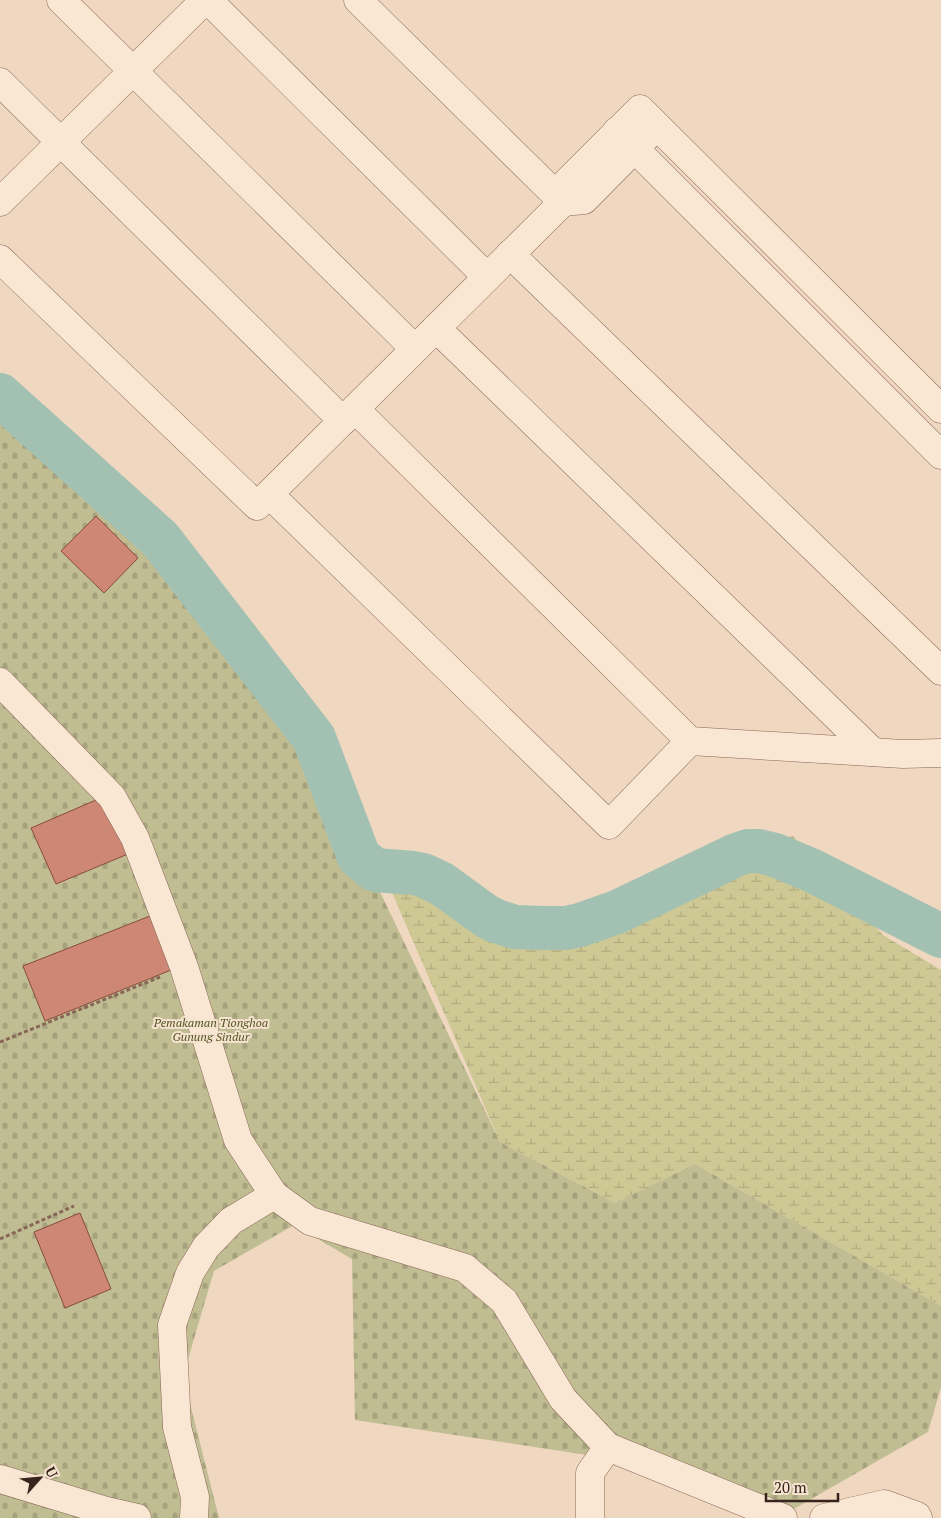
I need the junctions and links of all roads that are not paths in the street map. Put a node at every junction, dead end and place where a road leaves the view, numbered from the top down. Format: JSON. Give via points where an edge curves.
{"nodes":[{"id":1,"x":62,"y":0,"type":"edge"},
{"id":2,"x":207,"y":0,"type":"edge"},
{"id":3,"x":358,"y":0,"type":"edge"},
{"id":4,"x":133,"y":71,"type":"junction"},
{"id":5,"x":0,"y":82,"type":"edge"},
{"id":6,"x":626,"y":140,"type":"junction"},
{"id":7,"x":61,"y":142,"type":"junction"},
{"id":8,"x":0,"y":202,"type":"edge"},
{"id":9,"x":563,"y":202,"type":"junction"},
{"id":10,"x":510,"y":254,"type":"junction"},
{"id":11,"x":0,"y":259,"type":"edge"},
{"id":12,"x":488,"y":277,"type":"junction"},
{"id":13,"x":436,"y":328,"type":"junction"},
{"id":14,"x":415,"y":349,"type":"junction"},
{"id":15,"x":941,"y":409,"type":"edge"},
{"id":16,"x":349,"y":415,"type":"junction"},
{"id":17,"x":941,"y":455,"type":"edge"},
{"id":18,"x":269,"y":494,"type":"junction"},
{"id":19,"x":941,"y":671,"type":"edge"},
{"id":20,"x":0,"y":682,"type":"edge"},
{"id":21,"x":690,"y":741,"type":"junction"},
{"id":22,"x":873,"y":752,"type":"junction"},
{"id":23,"x":941,"y":753,"type":"edge"},
{"id":24,"x":274,"y":1195,"type":"junction"},
{"id":25,"x":608,"y":1447,"type":"junction"},
{"id":26,"x":0,"y":1479,"type":"edge"},
{"id":27,"x":137,"y":1518,"type":"edge"},
{"id":28,"x":194,"y":1518,"type":"edge"},
{"id":29,"x":590,"y":1518,"type":"edge"},
{"id":30,"x":783,"y":1518,"type":"edge"},
{"id":31,"x":824,"y":1518,"type":"edge"},
{"id":32,"x":918,"y":1518,"type":"edge"}],
"edges":[{"from":1,"to":4,"type":"street"},
{"from":2,"to":4,"type":"street"},
{"from":2,"to":12,"type":"street"},
{"from":3,"to":9,"type":"street"},
{"from":4,"to":7,"type":"street"},
{"from":4,"to":14,"type":"street"},
{"from":5,"to":7,"type":"street"},
{"from":6,"to":9,"type":"street","via":[[584,200]]},
{"from":6,"to":15,"type":"street","via":[[657,126]]},
{"from":6,"to":17,"type":"street"},
{"from":7,"to":8,"type":"street"},
{"from":7,"to":16,"type":"street"},
{"from":9,"to":10,"type":"street"},
{"from":10,"to":12,"type":"street"},
{"from":10,"to":19,"type":"street"},
{"from":11,"to":18,"type":"street","via":[[257,506]]},
{"from":12,"to":13,"type":"street"},
{"from":13,"to":14,"type":"street"},
{"from":13,"to":22,"type":"street"},
{"from":14,"to":16,"type":"street"},
{"from":16,"to":18,"type":"street"},
{"from":16,"to":21,"type":"street"},
{"from":18,"to":21,"type":"street","via":[[610,825]]},
{"from":20,"to":24,"type":"street","via":[[112,797],[135,838],[184,967],[238,1140]]},
{"from":21,"to":22,"type":"street"},
{"from":22,"to":23,"type":"street"},
{"from":24,"to":25,"type":"street","via":[[310,1221],[465,1268],[504,1301],[563,1399]]},
{"from":24,"to":28,"type":"street","via":[[231,1222],[206,1247],[190,1273],[172,1325],[177,1426],[195,1498]]},
{"from":25,"to":29,"type":"street","via":[[590,1473]]},
{"from":25,"to":30,"type":"street"},
{"from":26,"to":27,"type":"street"},
{"from":31,"to":32,"type":"street","via":[[884,1504]]}]}
